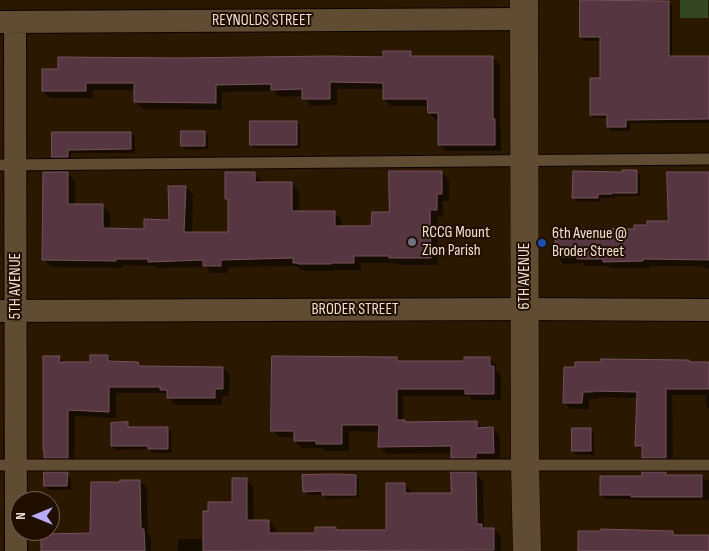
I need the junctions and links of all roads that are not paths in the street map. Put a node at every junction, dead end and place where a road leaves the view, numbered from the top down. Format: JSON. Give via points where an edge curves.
{"nodes":[{"id":1,"x":524,"y":10,"type":"edge"},
{"id":2,"x":7,"y":22,"type":"edge"},
{"id":3,"x":709,"y":159,"type":"edge"},
{"id":4,"x":525,"y":160,"type":"junction"},
{"id":5,"x":8,"y":165,"type":"edge"},
{"id":6,"x":525,"y":309,"type":"junction"},
{"id":7,"x":709,"y":310,"type":"edge"},
{"id":8,"x":8,"y":311,"type":"edge"},
{"id":9,"x":8,"y":465,"type":"edge"},
{"id":10,"x":525,"y":465,"type":"junction"},
{"id":11,"x":709,"y":465,"type":"edge"},
{"id":12,"x":16,"y":551,"type":"edge"},
{"id":13,"x":526,"y":551,"type":"edge"}],
"edges":[{"from":1,"to":2,"type":"street","name":"REYNOLDS STREET"},
{"from":1,"to":4,"type":"street","name":"6TH AVENUE"},
{"from":2,"to":5,"type":"street","name":"5TH AVENUE"},
{"from":3,"to":4,"type":"lane"},
{"from":4,"to":5,"type":"lane"},
{"from":4,"to":6,"type":"street","name":"6TH AVENUE"},
{"from":5,"to":8,"type":"street","name":"5TH AVENUE"},
{"from":6,"to":7,"type":"street","name":"BRODER STREET"},
{"from":6,"to":8,"type":"street","name":"BRODER STREET"},
{"from":6,"to":10,"type":"street","name":"6TH AVENUE"},
{"from":8,"to":9,"type":"street","name":"5TH AVENUE"},
{"from":9,"to":10,"type":"lane"},
{"from":9,"to":12,"type":"street","name":"5TH AVENUE"},
{"from":10,"to":11,"type":"lane"},
{"from":10,"to":13,"type":"street","name":"6TH AVENUE"}]}
